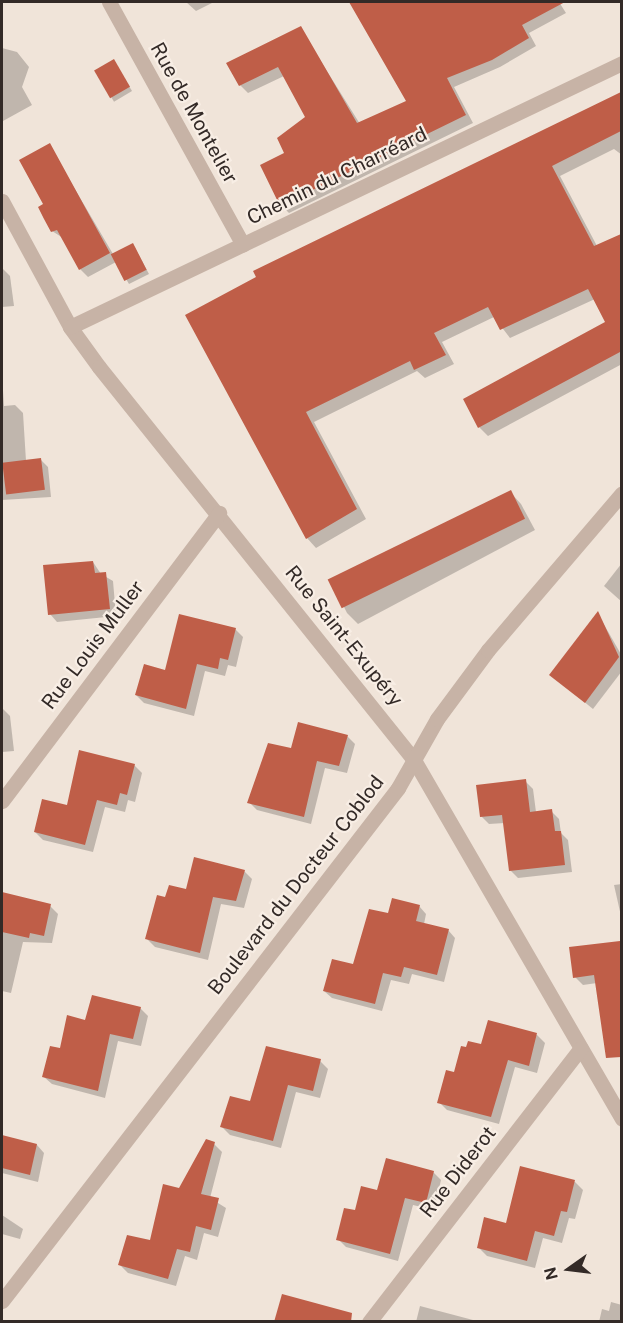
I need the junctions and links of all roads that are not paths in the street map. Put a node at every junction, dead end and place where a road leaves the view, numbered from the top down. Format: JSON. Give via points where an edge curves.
{"nodes":[{"id":1,"x":109,"y":2,"type":"edge"},
{"id":2,"x":621,"y":63,"type":"edge"},
{"id":3,"x":2,"y":201,"type":"edge"},
{"id":4,"x":243,"y":244,"type":"junction"},
{"id":5,"x":70,"y":327,"type":"junction"},
{"id":6,"x":621,"y":493,"type":"edge"},
{"id":7,"x":219,"y":513,"type":"junction"},
{"id":8,"x":414,"y":760,"type":"junction"},
{"id":9,"x":2,"y":801,"type":"edge"},
{"id":10,"x":581,"y":1048,"type":"junction"},
{"id":11,"x":621,"y":1119,"type":"edge"},
{"id":12,"x":2,"y":1301,"type":"edge"},
{"id":13,"x":369,"y":1322,"type":"edge"}],
"edges":[{"from":1,"to":4,"type":"street","name":"Rue de Montelier"},
{"from":2,"to":4,"type":"street","name":"Chemin du Charréard"},
{"from":3,"to":5,"type":"street","name":"Rue Saint-Exupéry"},
{"from":4,"to":5,"type":"street","name":"Chemin du Charréard"},
{"from":5,"to":7,"type":"street","name":"Rue Saint-Exupéry"},
{"from":6,"to":8,"type":"street","name":"Boulevard du Docteur Coblod","via":[[488,650],[437,719]]},
{"from":7,"to":8,"type":"street","name":"Rue Saint-Exupéry"},
{"from":7,"to":9,"type":"street","name":"Rue Louis Muller"},
{"from":8,"to":10,"type":"street","name":"Rue Saint-Exupéry"},
{"from":8,"to":12,"type":"street","name":"Boulevard du Docteur Coblod","via":[[392,796]]},
{"from":10,"to":11,"type":"street","name":"Rue Saint-Exupéry"},
{"from":10,"to":13,"type":"street","name":"Rue Diderot"}]}
